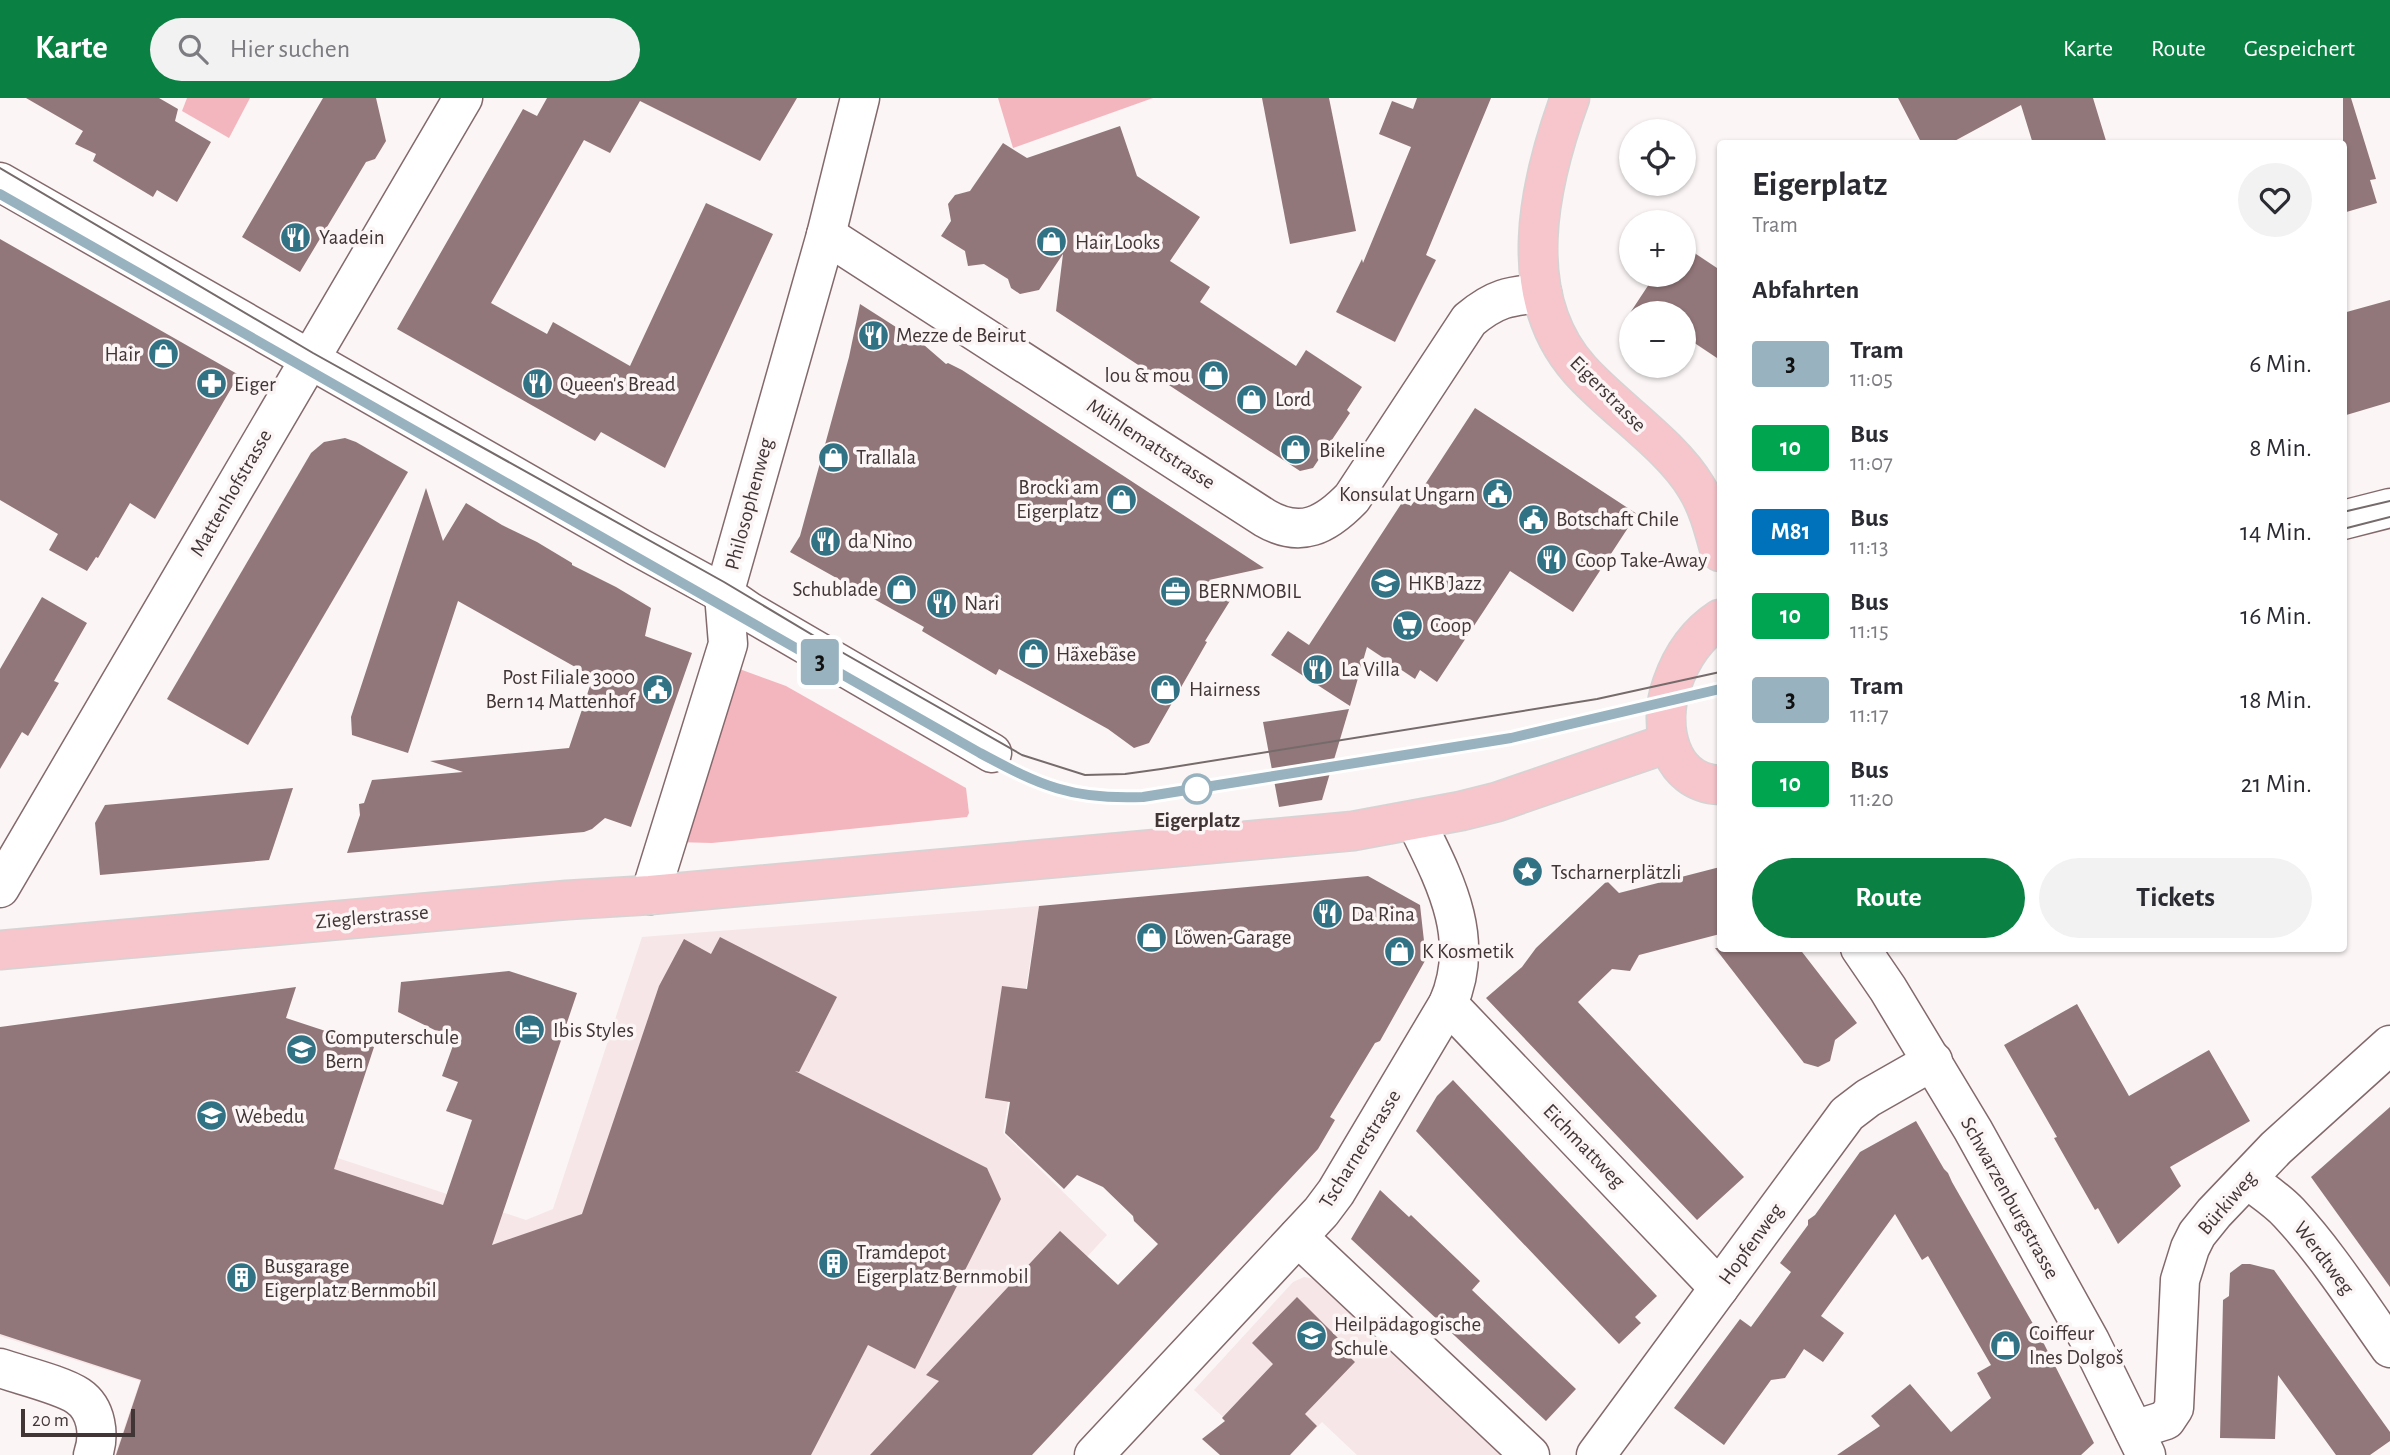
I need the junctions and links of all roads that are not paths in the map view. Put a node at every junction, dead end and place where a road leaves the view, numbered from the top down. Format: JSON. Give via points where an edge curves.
{"nodes":[{"id":1,"x":463,"y":98,"type":"edge"},
{"id":2,"x":860,"y":98,"type":"edge"},
{"id":3,"x":1570,"y":98,"type":"edge"},
{"id":4,"x":0,"y":182,"type":"edge"},
{"id":5,"x":826,"y":235,"type":"junction"},
{"id":6,"x":1542,"y":293,"type":"junction"},
{"id":7,"x":310,"y":359,"type":"junction"},
{"id":8,"x":2390,"y":508,"type":"edge"},
{"id":9,"x":2347,"y":519,"type":"edge"},
{"id":10,"x":1717,"y":544,"type":"edge"},
{"id":11,"x":724,"y":594,"type":"junction"},
{"id":12,"x":1717,"y":621,"type":"edge"},
{"id":13,"x":1668,"y":743,"type":"junction"},
{"id":14,"x":992,"y":752,"type":"dead end"},
{"id":15,"x":1716,"y":788,"type":"edge"},
{"id":16,"x":1415,"y":820,"type":"junction"},
{"id":17,"x":0,"y":888,"type":"edge"},
{"id":18,"x":650,"y":895,"type":"junction"},
{"id":19,"x":0,"y":950,"type":"edge"},
{"id":20,"x":1863,"y":952,"type":"edge"},
{"id":21,"x":1448,"y":1004,"type":"junction"},
{"id":22,"x":2390,"y":1045,"type":"edge"},
{"id":23,"x":1933,"y":1061,"type":"junction"},
{"id":24,"x":2247,"y":1179,"type":"junction"},
{"id":25,"x":1298,"y":1237,"type":"junction"},
{"id":26,"x":1719,"y":1288,"type":"junction"},
{"id":27,"x":2390,"y":1348,"type":"edge"},
{"id":28,"x":0,"y":1368,"type":"edge"},
{"id":29,"x":2140,"y":1443,"type":"edge"},
{"id":30,"x":93,"y":1455,"type":"edge"},
{"id":31,"x":1094,"y":1455,"type":"edge"},
{"id":32,"x":1530,"y":1455,"type":"edge"},
{"id":33,"x":1596,"y":1455,"type":"edge"}],
"edges":[{"from":1,"to":7,"type":"street","name":"Mattenhofstrasse"},
{"from":2,"to":5,"type":"street"},
{"from":3,"to":6,"type":"main road","name":"Eigerstrasse","via":[[1544,188],[1538,261]]},
{"from":4,"to":7,"type":"street"},
{"from":5,"to":6,"type":"street","name":"Mühlemattstrasse","via":[[1265,517],[1294,528],[1322,523],[1352,498],[1469,320],[1507,297]]},
{"from":5,"to":11,"type":"street","name":"Philosophenweg"},
{"from":6,"to":10,"type":"main road","name":"Eigerstrasse","via":[[1558,341],[1580,370],[1672,457],[1697,487]]},
{"from":7,"to":11,"type":"street"},
{"from":7,"to":17,"type":"street","name":"Mattenhofstrasse"},
{"from":8,"to":9,"type":"street"},
{"from":11,"to":14,"type":"street"},
{"from":11,"to":18,"type":"street","name":"Philosophenweg","via":[[728,644]]},
{"from":12,"to":13,"type":"main road","via":[[1690,648],[1672,683]]},
{"from":13,"to":15,"type":"main road","via":[[1684,771]]},
{"from":13,"to":16,"type":"main road","via":[[1524,794]]},
{"from":16,"to":18,"type":"main road","name":"Zieglerstrasse","via":[[1303,836]]},
{"from":16,"to":21,"type":"street","name":"Tscharnerstrasse","via":[[1452,901],[1458,927],[1458,979]]},
{"from":18,"to":19,"type":"main road","name":"Zieglerstrasse"},
{"from":20,"to":23,"type":"street","name":"Schwarzenburgstrasse"},
{"from":21,"to":25,"type":"street","name":"Tscharnerstrasse","via":[[1336,1192]]},
{"from":21,"to":26,"type":"street","name":"Eichmattweg"},
{"from":22,"to":24,"type":"street","name":"Bürkiweg"},
{"from":23,"to":26,"type":"street","name":"Hopfenweg","via":[[1847,1114]]},
{"from":23,"to":29,"type":"street","name":"Schwarzenburgstrasse","via":[[2090,1341]]},
{"from":24,"to":27,"type":"street","name":"Werdtweg","via":[[2287,1211]]},
{"from":24,"to":29,"type":"street","name":"Bürkiweg","via":[[2205,1224],[2190,1248],[2177,1299],[2174,1408]]},
{"from":25,"to":31,"type":"street","name":"Tscharnerstrasse"},
{"from":25,"to":32,"type":"street"},
{"from":26,"to":33,"type":"street","name":"Hopfenweg"},
{"from":28,"to":30,"type":"street","via":[[79,1396],[97,1427]]}]}
